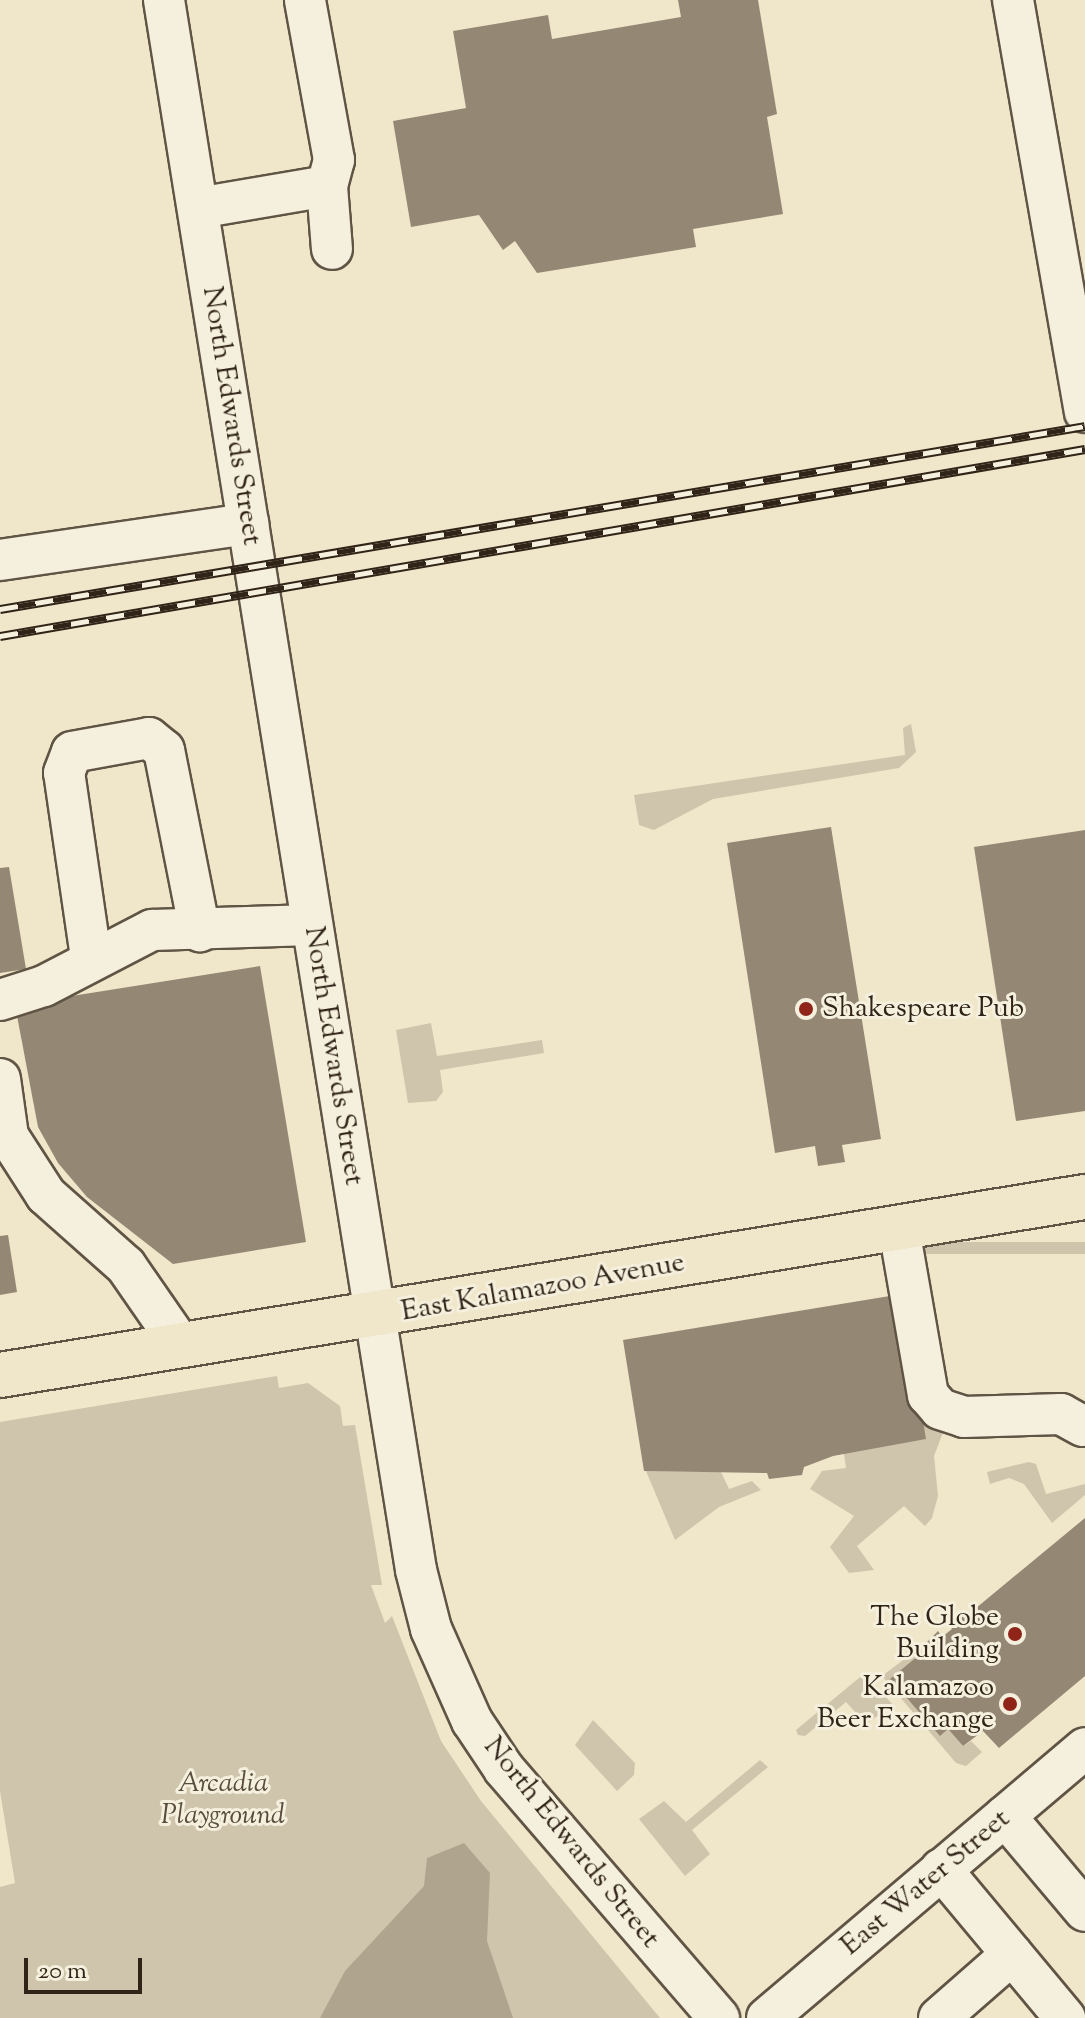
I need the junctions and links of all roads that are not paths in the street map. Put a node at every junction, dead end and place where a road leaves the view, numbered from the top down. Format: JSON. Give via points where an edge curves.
{"nodes":[{"id":1,"x":164,"y":0,"type":"edge"},
{"id":2,"x":305,"y":0,"type":"edge"},
{"id":3,"x":1013,"y":0,"type":"edge"},
{"id":4,"x":327,"y":186,"type":"junction"},
{"id":5,"x":198,"y":208,"type":"junction"},
{"id":6,"x":332,"y":249,"type":"dead end"},
{"id":7,"x":1079,"y":336,"type":"edge"},
{"id":8,"x":1085,"y":412,"type":"edge"},
{"id":9,"x":248,"y":524,"type":"junction"},
{"id":10,"x":0,"y":560,"type":"edge"},
{"id":11,"x":312,"y":925,"type":"junction"},
{"id":12,"x":200,"y":931,"type":"junction"},
{"id":13,"x":91,"y":957,"type":"junction"},
{"id":14,"x":0,"y":1000,"type":"edge"},
{"id":15,"x":0,"y":1079,"type":"edge"},
{"id":16,"x":1085,"y":1197,"type":"edge"},
{"id":17,"x":899,"y":1229,"type":"junction"},
{"id":18,"x":375,"y":1316,"type":"junction"},
{"id":19,"x":182,"y":1347,"type":"junction"},
{"id":20,"x":0,"y":1375,"type":"edge"},
{"id":21,"x":1083,"y":1426,"type":"dead end"},
{"id":22,"x":1085,"y":1748,"type":"edge"},
{"id":23,"x":1005,"y":1816,"type":"junction"},
{"id":24,"x":941,"y":1869,"type":"junction"},
{"id":25,"x":1085,"y":1911,"type":"edge"},
{"id":26,"x":1012,"y":1954,"type":"junction"},
{"id":27,"x":719,"y":2018,"type":"edge"},
{"id":28,"x":767,"y":2018,"type":"edge"},
{"id":29,"x":939,"y":2018,"type":"edge"},
{"id":30,"x":1065,"y":2018,"type":"edge"}],
"edges":[{"from":1,"to":5,"type":"street","name":"North Edwards Street"},
{"from":2,"to":4,"type":"street","via":[[334,160]]},
{"from":3,"to":7,"type":"street"},
{"from":4,"to":5,"type":"street"},
{"from":4,"to":6,"type":"street"},
{"from":5,"to":9,"type":"street","name":"North Edwards Street"},
{"from":7,"to":8,"type":"street"},
{"from":9,"to":10,"type":"street"},
{"from":9,"to":11,"type":"street","name":"North Edwards Street"},
{"from":11,"to":12,"type":"street"},
{"from":11,"to":18,"type":"street","name":"North Edwards Street"},
{"from":12,"to":13,"type":"street","via":[[152,930]]},
{"from":12,"to":13,"type":"street","via":[[164,750],[149,738],[72,752],[64,773]]},
{"from":13,"to":14,"type":"street","via":[[44,986]]},
{"from":15,"to":19,"type":"street","via":[[8,1136],[46,1195],[126,1266]]},
{"from":16,"to":17,"type":"main road","name":"East Kalamazoo Avenue"},
{"from":17,"to":18,"type":"main road","name":"East Kalamazoo Avenue"},
{"from":17,"to":21,"type":"street","via":[[928,1395],[940,1409],[964,1417],[1061,1414]]},
{"from":18,"to":19,"type":"main road","name":"East Kalamazoo Avenue"},
{"from":18,"to":27,"type":"street","name":"North Edwards Street","via":[[416,1570],[447,1673],[504,1769]]},
{"from":19,"to":20,"type":"main road","name":"East Kalamazoo Avenue"},
{"from":22,"to":23,"type":"street","name":"East Water Street"},
{"from":23,"to":24,"type":"street","name":"East Water Street"},
{"from":23,"to":25,"type":"street"},
{"from":24,"to":26,"type":"street"},
{"from":24,"to":28,"type":"street","name":"East Water Street"},
{"from":26,"to":29,"type":"street"},
{"from":26,"to":30,"type":"street"}]}
